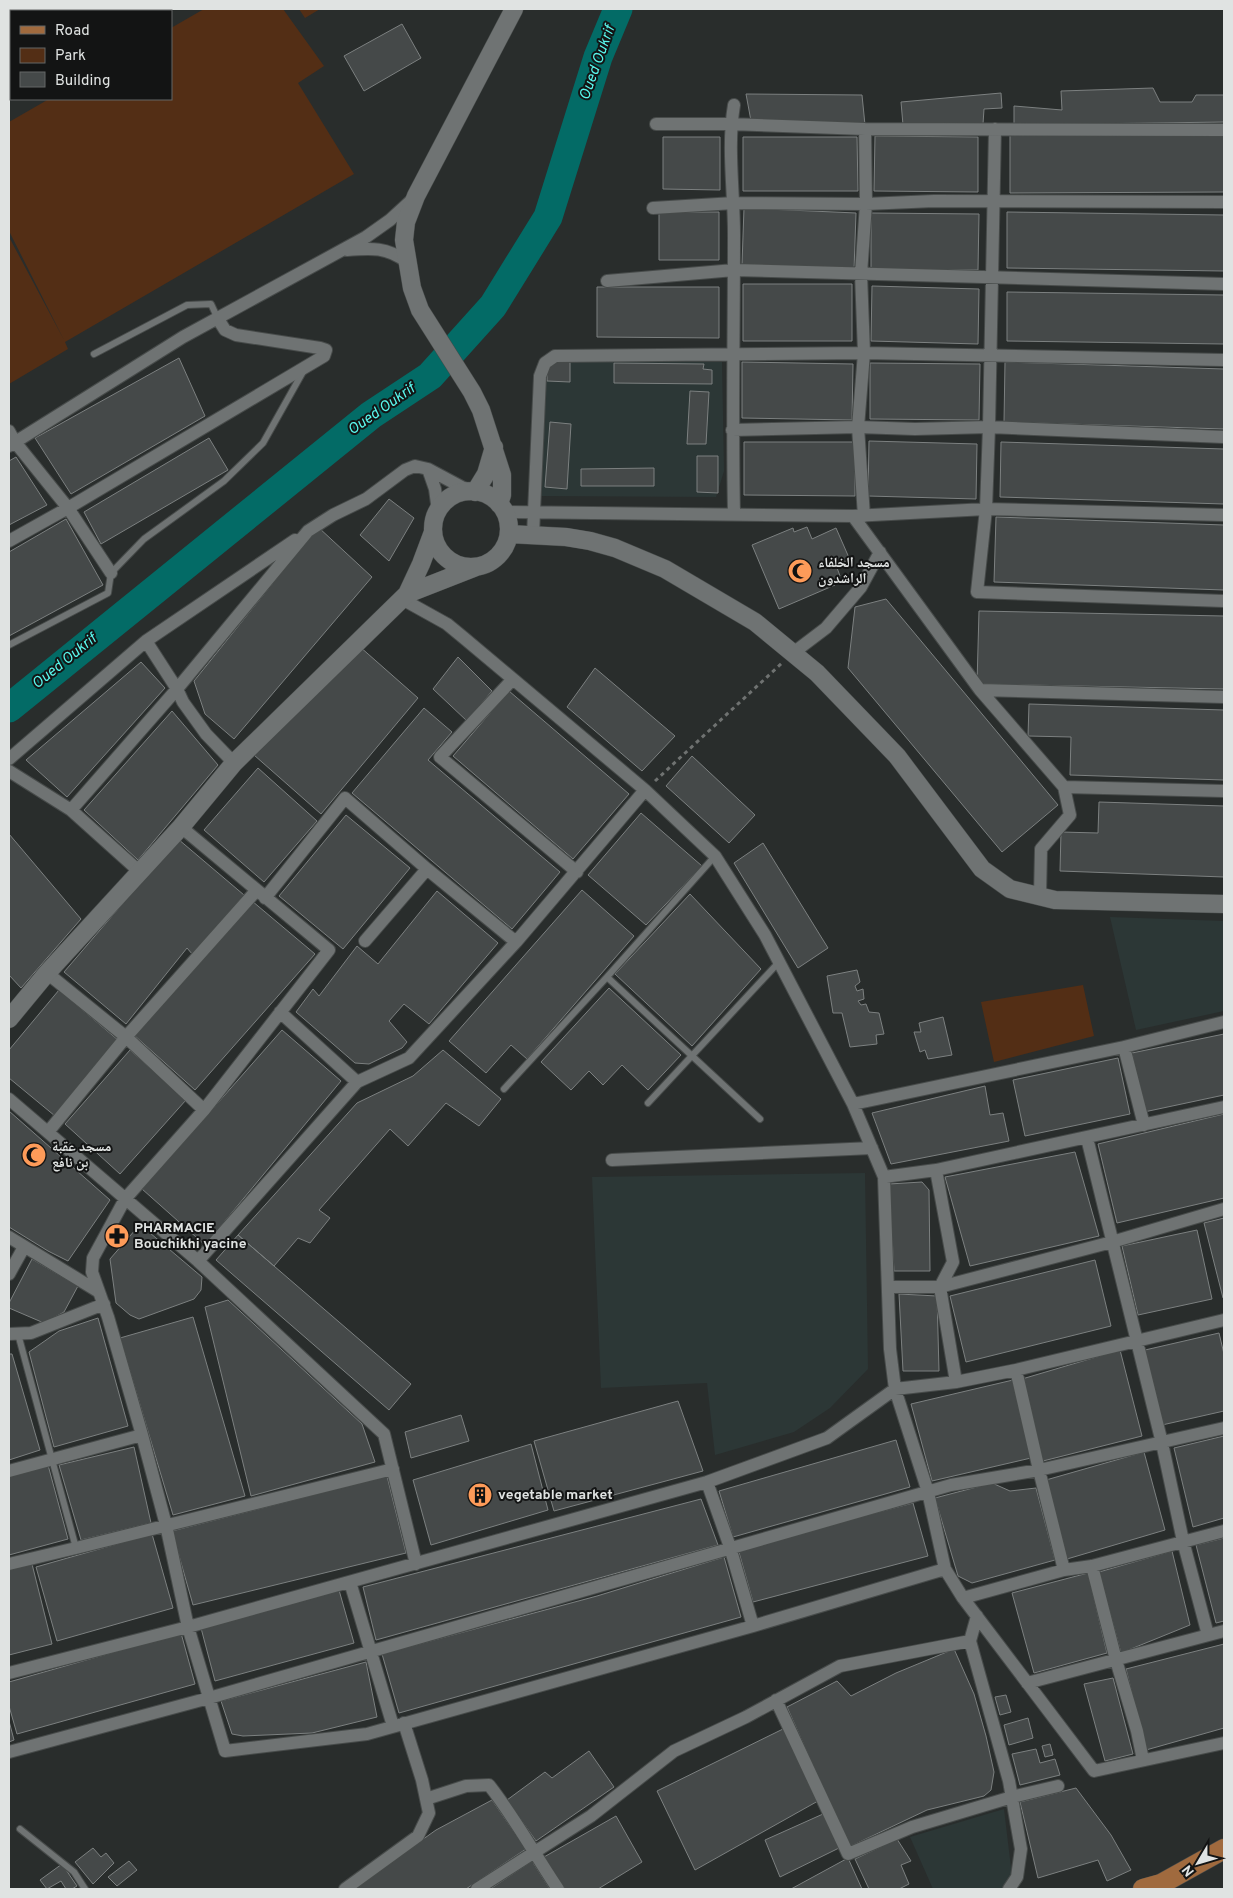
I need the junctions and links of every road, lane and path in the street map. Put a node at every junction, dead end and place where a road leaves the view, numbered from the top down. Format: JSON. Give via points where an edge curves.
{"nodes":[{"id":1,"x":514,"y":9,"type":"edge"},
{"id":2,"x":734,"y":105,"type":"dead end"},
{"id":3,"x":656,"y":124,"type":"dead end"},
{"id":4,"x":730,"y":124,"type":"junction"},
{"id":5,"x":865,"y":129,"type":"junction"},
{"id":6,"x":995,"y":129,"type":"junction"},
{"id":7,"x":1224,"y":130,"type":"edge"},
{"id":8,"x":416,"y":196,"type":"junction"},
{"id":9,"x":1224,"y":202,"type":"edge"},
{"id":10,"x":734,"y":203,"type":"junction"},
{"id":11,"x":994,"y":203,"type":"junction"},
{"id":12,"x":866,"y":204,"type":"junction"},
{"id":13,"x":653,"y":208,"type":"dead end"},
{"id":14,"x":340,"y":251,"type":"junction"},
{"id":15,"x":407,"y":262,"type":"junction"},
{"id":16,"x":734,"y":270,"type":"junction"},
{"id":17,"x":861,"y":274,"type":"junction"},
{"id":18,"x":992,"y":276,"type":"junction"},
{"id":19,"x":607,"y":281,"type":"dead end"},
{"id":20,"x":1224,"y":284,"type":"edge"},
{"id":21,"x":218,"y":319,"type":"junction"},
{"id":22,"x":864,"y":353,"type":"junction"},
{"id":23,"x":94,"y":354,"type":"dead end"},
{"id":24,"x":734,"y":354,"type":"junction"},
{"id":25,"x":991,"y":355,"type":"junction"},
{"id":26,"x":1224,"y":360,"type":"edge"},
{"id":27,"x":304,"y":369,"type":"junction"},
{"id":28,"x":858,"y":426,"type":"junction"},
{"id":29,"x":989,"y":427,"type":"junction"},
{"id":30,"x":732,"y":430,"type":"junction"},
{"id":31,"x":9,"y":431,"type":"edge"},
{"id":32,"x":1224,"y":437,"type":"edge"},
{"id":33,"x":12,"y":444,"type":"edge"},
{"id":34,"x":494,"y":447,"type":"junction"},
{"id":35,"x":428,"y":469,"type":"junction"},
{"id":36,"x":473,"y":492,"type":"junction"},
{"id":37,"x":68,"y":508,"type":"junction"},
{"id":38,"x":502,"y":508,"type":"junction"},
{"id":39,"x":986,"y":509,"type":"junction"},
{"id":40,"x":438,"y":511,"type":"junction"},
{"id":41,"x":534,"y":512,"type":"junction"},
{"id":42,"x":734,"y":514,"type":"junction"},
{"id":43,"x":1224,"y":515,"type":"edge"},
{"id":44,"x":858,"y":516,"type":"junction"},
{"id":45,"x":308,"y":531,"type":"junction"},
{"id":46,"x":433,"y":532,"type":"junction"},
{"id":47,"x":508,"y":534,"type":"junction"},
{"id":48,"x":533,"y":535,"type":"junction"},
{"id":49,"x":9,"y":541,"type":"edge"},
{"id":50,"x":880,"y":552,"type":"junction"},
{"id":51,"x":477,"y":567,"type":"junction"},
{"id":52,"x":111,"y":573,"type":"junction"},
{"id":53,"x":404,"y":596,"type":"junction"},
{"id":54,"x":1224,"y":601,"type":"edge"},
{"id":55,"x":146,"y":641,"type":"junction"},
{"id":56,"x":9,"y":645,"type":"edge"},
{"id":57,"x":793,"y":653,"type":"junction"},
{"id":58,"x":513,"y":679,"type":"junction"},
{"id":59,"x":177,"y":689,"type":"junction"},
{"id":60,"x":980,"y":690,"type":"junction"},
{"id":61,"x":1224,"y":697,"type":"edge"},
{"id":62,"x":9,"y":759,"type":"edge"},
{"id":63,"x":234,"y":763,"type":"junction"},
{"id":64,"x":9,"y":770,"type":"edge"},
{"id":65,"x":1064,"y":787,"type":"junction"},
{"id":66,"x":645,"y":790,"type":"junction"},
{"id":67,"x":1224,"y":791,"type":"edge"},
{"id":68,"x":71,"y":810,"type":"junction"},
{"id":69,"x":181,"y":827,"type":"junction"},
{"id":70,"x":715,"y":856,"type":"junction"},
{"id":71,"x":426,"y":869,"type":"junction"},
{"id":72,"x":140,"y":872,"type":"junction"},
{"id":73,"x":577,"y":872,"type":"junction"},
{"id":74,"x":260,"y":894,"type":"junction"},
{"id":75,"x":1040,"y":896,"type":"junction"},
{"id":76,"x":1224,"y":904,"type":"edge"},
{"id":77,"x":365,"y":941,"type":"dead end"},
{"id":78,"x":516,"y":942,"type":"junction"},
{"id":79,"x":779,"y":962,"type":"junction"},
{"id":80,"x":47,"y":973,"type":"junction"},
{"id":81,"x":607,"y":977,"type":"junction"},
{"id":82,"x":280,"y":1012,"type":"junction"},
{"id":83,"x":9,"y":1019,"type":"edge"},
{"id":84,"x":1224,"y":1022,"type":"edge"},
{"id":85,"x":126,"y":1037,"type":"junction"},
{"id":86,"x":1124,"y":1047,"type":"junction"},
{"id":87,"x":692,"y":1056,"type":"junction"},
{"id":88,"x":358,"y":1082,"type":"junction"},
{"id":89,"x":504,"y":1089,"type":"dead end"},
{"id":90,"x":9,"y":1100,"type":"edge"},
{"id":91,"x":648,"y":1103,"type":"dead end"},
{"id":92,"x":853,"y":1104,"type":"junction"},
{"id":93,"x":1224,"y":1108,"type":"edge"},
{"id":94,"x":204,"y":1110,"type":"junction"},
{"id":95,"x":760,"y":1119,"type":"dead end"},
{"id":96,"x":1144,"y":1126,"type":"junction"},
{"id":97,"x":48,"y":1132,"type":"junction"},
{"id":98,"x":1087,"y":1138,"type":"junction"},
{"id":99,"x":872,"y":1148,"type":"junction"},
{"id":100,"x":612,"y":1160,"type":"dead end"},
{"id":101,"x":936,"y":1170,"type":"junction"},
{"id":102,"x":884,"y":1177,"type":"junction"},
{"id":103,"x":125,"y":1199,"type":"junction"},
{"id":104,"x":1224,"y":1209,"type":"edge"},
{"id":105,"x":9,"y":1237,"type":"edge"},
{"id":106,"x":1112,"y":1242,"type":"junction"},
{"id":107,"x":24,"y":1247,"type":"junction"},
{"id":108,"x":198,"y":1261,"type":"junction"},
{"id":109,"x":9,"y":1274,"type":"edge"},
{"id":110,"x":888,"y":1287,"type":"junction"},
{"id":111,"x":940,"y":1287,"type":"junction"},
{"id":112,"x":101,"y":1298,"type":"junction"},
{"id":113,"x":1224,"y":1320,"type":"edge"},
{"id":114,"x":13,"y":1334,"type":"edge"},
{"id":115,"x":1136,"y":1341,"type":"junction"},
{"id":116,"x":1016,"y":1370,"type":"junction"},
{"id":117,"x":956,"y":1382,"type":"junction"},
{"id":118,"x":895,"y":1389,"type":"junction"},
{"id":119,"x":1224,"y":1428,"type":"edge"},
{"id":120,"x":142,"y":1436,"type":"junction"},
{"id":121,"x":1162,"y":1443,"type":"junction"},
{"id":122,"x":52,"y":1460,"type":"junction"},
{"id":123,"x":393,"y":1469,"type":"junction"},
{"id":124,"x":1039,"y":1470,"type":"junction"},
{"id":125,"x":9,"y":1472,"type":"edge"},
{"id":126,"x":707,"y":1482,"type":"junction"},
{"id":127,"x":928,"y":1492,"type":"junction"},
{"id":128,"x":166,"y":1525,"type":"junction"},
{"id":129,"x":1224,"y":1531,"type":"edge"},
{"id":130,"x":1183,"y":1541,"type":"junction"},
{"id":131,"x":730,"y":1547,"type":"junction"},
{"id":132,"x":76,"y":1548,"type":"junction"},
{"id":133,"x":9,"y":1564,"type":"edge"},
{"id":134,"x":416,"y":1564,"type":"junction"},
{"id":135,"x":1092,"y":1566,"type":"junction"},
{"id":136,"x":945,"y":1569,"type":"junction"},
{"id":137,"x":1064,"y":1570,"type":"junction"},
{"id":138,"x":350,"y":1582,"type":"junction"},
{"id":139,"x":963,"y":1598,"type":"junction"},
{"id":140,"x":976,"y":1616,"type":"junction"},
{"id":141,"x":753,"y":1626,"type":"junction"},
{"id":142,"x":188,"y":1627,"type":"junction"},
{"id":143,"x":1224,"y":1631,"type":"edge"},
{"id":144,"x":1208,"y":1635,"type":"junction"},
{"id":145,"x":970,"y":1640,"type":"junction"},
{"id":146,"x":372,"y":1651,"type":"junction"},
{"id":147,"x":1116,"y":1660,"type":"junction"},
{"id":148,"x":9,"y":1673,"type":"edge"},
{"id":149,"x":1026,"y":1683,"type":"junction"},
{"id":150,"x":209,"y":1698,"type":"junction"},
{"id":151,"x":776,"y":1700,"type":"junction"},
{"id":152,"x":399,"y":1724,"type":"junction"},
{"id":153,"x":1224,"y":1743,"type":"edge"},
{"id":154,"x":9,"y":1752,"type":"edge"},
{"id":155,"x":1143,"y":1760,"type":"junction"},
{"id":156,"x":1058,"y":1786,"type":"dead end"},
{"id":157,"x":1012,"y":1797,"type":"junction"},
{"id":158,"x":426,"y":1799,"type":"junction"},
{"id":159,"x":20,"y":1828,"type":"dead end"},
{"id":160,"x":1224,"y":1849,"type":"edge"},
{"id":161,"x":534,"y":1852,"type":"junction"},
{"id":162,"x":86,"y":1889,"type":"edge"},
{"id":163,"x":345,"y":1889,"type":"edge"},
{"id":164,"x":477,"y":1889,"type":"edge"},
{"id":165,"x":558,"y":1889,"type":"edge"},
{"id":166,"x":1009,"y":1889,"type":"edge"},
{"id":167,"x":1143,"y":1889,"type":"edge"}],
"edges":[{"from":1,"to":8,"type":"street"},
{"from":2,"to":4,"type":"street"},
{"from":3,"to":4,"type":"street"},
{"from":4,"to":5,"type":"street"},
{"from":4,"to":10,"type":"street"},
{"from":5,"to":6,"type":"street"},
{"from":5,"to":12,"type":"street"},
{"from":6,"to":7,"type":"street"},
{"from":6,"to":11,"type":"street"},
{"from":8,"to":14,"type":"street","via":[[390,220]]},
{"from":8,"to":15,"type":"street","via":[[406,222]]},
{"from":9,"to":11,"type":"street"},
{"from":10,"to":12,"type":"street"},
{"from":10,"to":13,"type":"street"},
{"from":10,"to":16,"type":"street"},
{"from":11,"to":12,"type":"street"},
{"from":11,"to":18,"type":"street"},
{"from":12,"to":17,"type":"street"},
{"from":14,"to":15,"type":"street","via":[[386,250]]},
{"from":14,"to":21,"type":"street"},
{"from":15,"to":34,"type":"street","via":[[420,310],[481,410]]},
{"from":16,"to":17,"type":"street"},
{"from":16,"to":19,"type":"street"},
{"from":16,"to":24,"type":"street"},
{"from":17,"to":18,"type":"street"},
{"from":17,"to":22,"type":"street"},
{"from":18,"to":20,"type":"street"},
{"from":18,"to":25,"type":"street"},
{"from":21,"to":23,"type":"lane","via":[[211,304],[187,304]]},
{"from":21,"to":27,"type":"street","via":[[225,330],[236,335],[326,350],[324,356]]},
{"from":21,"to":33,"type":"street","via":[[183,337]]},
{"from":22,"to":24,"type":"street"},
{"from":22,"to":25,"type":"street"},
{"from":22,"to":28,"type":"street"},
{"from":24,"to":30,"type":"street"},
{"from":24,"to":41,"type":"street","via":[[562,355],[549,359],[544,363],[540,376]]},
{"from":25,"to":26,"type":"street"},
{"from":25,"to":29,"type":"street"},
{"from":27,"to":37,"type":"street"},
{"from":27,"to":52,"type":"lane","via":[[263,443],[224,481],[144,539]]},
{"from":28,"to":29,"type":"street","via":[[915,429]]},
{"from":28,"to":30,"type":"street"},
{"from":28,"to":44,"type":"street"},
{"from":29,"to":32,"type":"street"},
{"from":29,"to":39,"type":"street"},
{"from":30,"to":42,"type":"street"},
{"from":31,"to":33,"type":"street"},
{"from":33,"to":37,"type":"street"},
{"from":34,"to":36,"type":"street","via":[[486,474]]},
{"from":34,"to":38,"type":"street","via":[[502,475]]},
{"from":35,"to":36,"type":"street"},
{"from":35,"to":40,"type":"street"},
{"from":35,"to":45,"type":"street","via":[[410,467],[366,500]]},
{"from":36,"to":38,"type":"street","via":[[493,498]]},
{"from":36,"to":40,"type":"street","via":[[463,492],[448,499]]},
{"from":37,"to":49,"type":"street"},
{"from":37,"to":52,"type":"street"},
{"from":38,"to":41,"type":"street"},
{"from":38,"to":47,"type":"street"},
{"from":39,"to":43,"type":"street"},
{"from":39,"to":44,"type":"street"},
{"from":39,"to":54,"type":"street","via":[[976,592]]},
{"from":40,"to":46,"type":"street"},
{"from":41,"to":42,"type":"street"},
{"from":41,"to":48,"type":"street"},
{"from":42,"to":44,"type":"street"},
{"from":44,"to":50,"type":"street"},
{"from":45,"to":55,"type":"street"},
{"from":45,"to":59,"type":"street"},
{"from":46,"to":51,"type":"street","via":[[440,551],[448,559],[456,564]]},
{"from":46,"to":53,"type":"street"},
{"from":47,"to":48,"type":"street"},
{"from":47,"to":51,"type":"street","via":[[506,544],[495,559]]},
{"from":48,"to":57,"type":"street","via":[[590,541],[644,559],[755,622]]},
{"from":50,"to":57,"type":"street","via":[[860,587],[826,628]]},
{"from":50,"to":60,"type":"street"},
{"from":51,"to":53,"type":"street"},
{"from":52,"to":56,"type":"lane","via":[[108,593]]},
{"from":53,"to":58,"type":"street","via":[[447,624]]},
{"from":53,"to":63,"type":"street"},
{"from":55,"to":59,"type":"street"},
{"from":55,"to":62,"type":"street"},
{"from":57,"to":66,"type":"path"},
{"from":57,"to":75,"type":"street","via":[[817,673],[897,756],[982,869],[1010,889]]},
{"from":58,"to":66,"type":"street"},
{"from":58,"to":73,"type":"street","via":[[440,757]]},
{"from":59,"to":63,"type":"street","via":[[206,734]]},
{"from":59,"to":68,"type":"street"},
{"from":60,"to":61,"type":"street"},
{"from":60,"to":65,"type":"street"},
{"from":63,"to":69,"type":"street"},
{"from":64,"to":68,"type":"street"},
{"from":65,"to":67,"type":"street"},
{"from":65,"to":75,"type":"street","via":[[1070,815],[1041,849]]},
{"from":66,"to":70,"type":"street"},
{"from":66,"to":73,"type":"street"},
{"from":68,"to":72,"type":"street"},
{"from":69,"to":72,"type":"street"},
{"from":69,"to":74,"type":"street"},
{"from":70,"to":79,"type":"street"},
{"from":70,"to":81,"type":"lane"},
{"from":71,"to":74,"type":"street","via":[[345,798]]},
{"from":71,"to":77,"type":"street"},
{"from":71,"to":78,"type":"street"},
{"from":72,"to":80,"type":"street"},
{"from":73,"to":78,"type":"street"},
{"from":74,"to":82,"type":"street","via":[[329,950]]},
{"from":74,"to":85,"type":"street"},
{"from":75,"to":76,"type":"street","via":[[1055,900]]},
{"from":78,"to":88,"type":"street","via":[[409,1058]]},
{"from":79,"to":87,"type":"lane"},
{"from":79,"to":92,"type":"street"},
{"from":80,"to":83,"type":"street"},
{"from":80,"to":85,"type":"street"},
{"from":81,"to":87,"type":"lane"},
{"from":81,"to":89,"type":"lane"},
{"from":82,"to":88,"type":"street"},
{"from":82,"to":94,"type":"street"},
{"from":84,"to":86,"type":"street"},
{"from":85,"to":94,"type":"street"},
{"from":85,"to":97,"type":"street"},
{"from":86,"to":92,"type":"street"},
{"from":86,"to":96,"type":"street"},
{"from":87,"to":91,"type":"lane"},
{"from":87,"to":95,"type":"lane"},
{"from":88,"to":108,"type":"street"},
{"from":90,"to":97,"type":"street"},
{"from":92,"to":99,"type":"street"},
{"from":93,"to":96,"type":"street"},
{"from":94,"to":103,"type":"street"},
{"from":96,"to":98,"type":"street"},
{"from":97,"to":103,"type":"street"},
{"from":98,"to":101,"type":"street"},
{"from":98,"to":106,"type":"street"},
{"from":99,"to":100,"type":"street"},
{"from":99,"to":102,"type":"street"},
{"from":101,"to":102,"type":"street"},
{"from":101,"to":111,"type":"street","via":[[953,1262]]},
{"from":102,"to":110,"type":"street"},
{"from":103,"to":108,"type":"street"},
{"from":103,"to":112,"type":"street","via":[[93,1258],[92,1272]]},
{"from":104,"to":106,"type":"street"},
{"from":105,"to":107,"type":"street"},
{"from":106,"to":111,"type":"street"},
{"from":106,"to":115,"type":"street"},
{"from":107,"to":109,"type":"street"},
{"from":107,"to":112,"type":"street"},
{"from":108,"to":123,"type":"street","via":[[384,1434]]},
{"from":110,"to":111,"type":"street"},
{"from":110,"to":118,"type":"street"},
{"from":111,"to":117,"type":"street"},
{"from":112,"to":114,"type":"street","via":[[31,1333]]},
{"from":112,"to":120,"type":"street"},
{"from":113,"to":115,"type":"street"},
{"from":114,"to":122,"type":"lane"},
{"from":115,"to":116,"type":"street"},
{"from":115,"to":121,"type":"street"},
{"from":116,"to":117,"type":"street"},
{"from":116,"to":124,"type":"street"},
{"from":117,"to":118,"type":"street"},
{"from":118,"to":126,"type":"street","via":[[827,1438]]},
{"from":118,"to":127,"type":"street"},
{"from":119,"to":121,"type":"street"},
{"from":120,"to":122,"type":"street"},
{"from":120,"to":128,"type":"street"},
{"from":121,"to":124,"type":"street"},
{"from":121,"to":130,"type":"street"},
{"from":122,"to":125,"type":"street"},
{"from":122,"to":132,"type":"lane"},
{"from":123,"to":128,"type":"street"},
{"from":123,"to":134,"type":"street"},
{"from":124,"to":127,"type":"street","via":[[951,1484]]},
{"from":124,"to":137,"type":"street"},
{"from":126,"to":131,"type":"street"},
{"from":126,"to":134,"type":"street"},
{"from":127,"to":131,"type":"street"},
{"from":127,"to":136,"type":"street"},
{"from":128,"to":132,"type":"street"},
{"from":128,"to":142,"type":"street"},
{"from":129,"to":130,"type":"street"},
{"from":130,"to":135,"type":"street"},
{"from":130,"to":144,"type":"street"},
{"from":131,"to":141,"type":"street"},
{"from":131,"to":146,"type":"street"},
{"from":132,"to":133,"type":"street"},
{"from":134,"to":138,"type":"street"},
{"from":135,"to":137,"type":"street"},
{"from":135,"to":147,"type":"street"},
{"from":136,"to":139,"type":"street"},
{"from":136,"to":141,"type":"street"},
{"from":137,"to":139,"type":"street"},
{"from":138,"to":142,"type":"street"},
{"from":138,"to":146,"type":"street"},
{"from":139,"to":140,"type":"street"},
{"from":140,"to":145,"type":"street"},
{"from":140,"to":149,"type":"street"},
{"from":141,"to":152,"type":"street"},
{"from":142,"to":148,"type":"street"},
{"from":142,"to":150,"type":"street"},
{"from":143,"to":144,"type":"street"},
{"from":144,"to":147,"type":"street"},
{"from":145,"to":151,"type":"street","via":[[840,1666]]},
{"from":145,"to":157,"type":"street"},
{"from":146,"to":150,"type":"street"},
{"from":146,"to":152,"type":"street"},
{"from":147,"to":149,"type":"street"},
{"from":147,"to":155,"type":"street"},
{"from":149,"to":155,"type":"street","via":[[1094,1770]]},
{"from":150,"to":152,"type":"street","via":[[225,1751],[367,1734]]},
{"from":150,"to":154,"type":"street"},
{"from":151,"to":157,"type":"street","via":[[848,1854],[912,1827]]},
{"from":151,"to":161,"type":"street","via":[[674,1751],[591,1816]]},
{"from":152,"to":158,"type":"street"},
{"from":153,"to":155,"type":"street"},
{"from":156,"to":157,"type":"street"},
{"from":157,"to":166,"type":"street","via":[[1021,1849],[1017,1877]]},
{"from":158,"to":161,"type":"street","via":[[466,1786],[489,1785]]},
{"from":158,"to":163,"type":"street","via":[[429,1813],[418,1836]]},
{"from":159,"to":162,"type":"lane","via":[[74,1872]]},
{"from":160,"to":167,"type":"main road","via":[[1161,1884]]},
{"from":161,"to":164,"type":"street"},
{"from":161,"to":165,"type":"street"}]}
